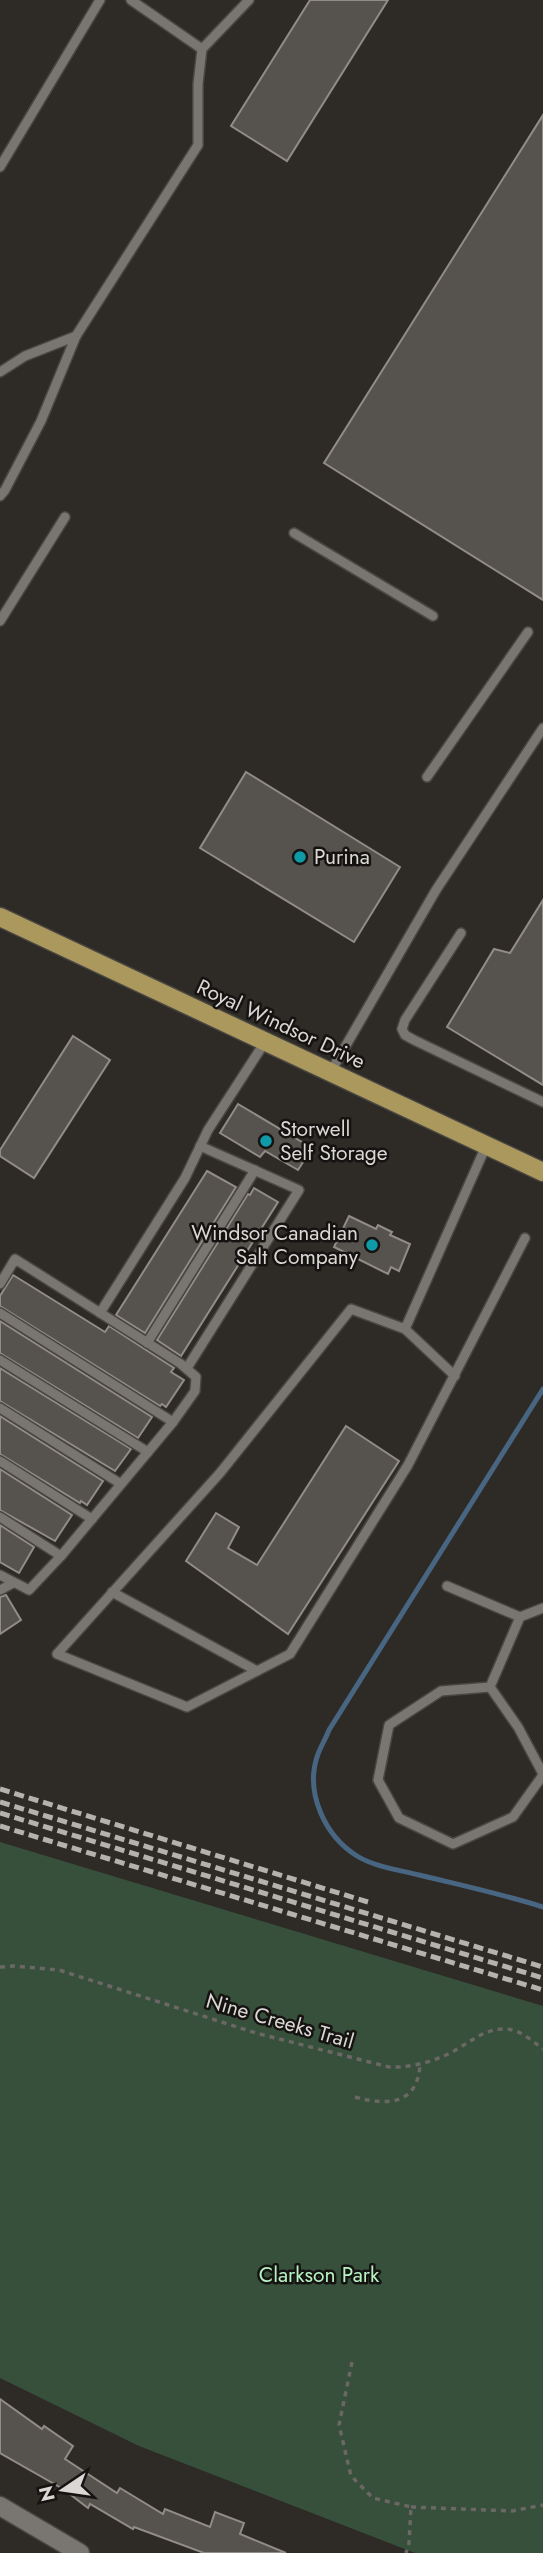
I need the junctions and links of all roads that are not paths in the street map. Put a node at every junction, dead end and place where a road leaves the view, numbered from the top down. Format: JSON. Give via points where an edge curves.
{"nodes":[{"id":1,"x":100,"y":0,"type":"edge"},
{"id":2,"x":131,"y":0,"type":"edge"},
{"id":3,"x":250,"y":0,"type":"edge"},
{"id":4,"x":202,"y":49,"type":"junction"},
{"id":5,"x":0,"y":167,"type":"edge"},
{"id":6,"x":76,"y":336,"type":"junction"},
{"id":7,"x":0,"y":372,"type":"edge"},
{"id":8,"x":0,"y":496,"type":"edge"},
{"id":9,"x":65,"y":517,"type":"dead end"},
{"id":10,"x":294,"y":533,"type":"dead end"},
{"id":11,"x":433,"y":616,"type":"dead end"},
{"id":12,"x":0,"y":621,"type":"edge"},
{"id":13,"x":528,"y":632,"type":"dead end"},
{"id":14,"x":543,"y":728,"type":"edge"},
{"id":15,"x":427,"y":777,"type":"dead end"},
{"id":16,"x":0,"y":917,"type":"edge"},
{"id":17,"x":461,"y":933,"type":"dead end"},
{"id":18,"x":265,"y":1042,"type":"junction"},
{"id":19,"x":330,"y":1073,"type":"junction"},
{"id":20,"x":543,"y":1102,"type":"edge"},
{"id":21,"x":201,"y":1146,"type":"junction"},
{"id":22,"x":486,"y":1146,"type":"junction"},
{"id":23,"x":255,"y":1170,"type":"junction"},
{"id":24,"x":543,"y":1172,"type":"edge"},
{"id":25,"x":525,"y":1238,"type":"dead end"},
{"id":26,"x":0,"y":1284,"type":"edge"},
{"id":27,"x":0,"y":1313,"type":"edge"},
{"id":28,"x":100,"y":1313,"type":"junction"},
{"id":29,"x":405,"y":1329,"type":"junction"},
{"id":30,"x":147,"y":1343,"type":"junction"},
{"id":31,"x":0,"y":1360,"type":"edge"},
{"id":32,"x":187,"y":1368,"type":"junction"},
{"id":33,"x":455,"y":1376,"type":"junction"},
{"id":34,"x":0,"y":1408,"type":"edge"},
{"id":35,"x":173,"y":1422,"type":"junction"},
{"id":36,"x":148,"y":1451,"type":"junction"},
{"id":37,"x":0,"y":1461,"type":"edge"},
{"id":38,"x":121,"y":1484,"type":"junction"},
{"id":39,"x":0,"y":1517,"type":"edge"},
{"id":40,"x":92,"y":1519,"type":"junction"},
{"id":41,"x":61,"y":1556,"type":"junction"},
{"id":42,"x":0,"y":1575,"type":"edge"},
{"id":43,"x":13,"y":1583,"type":"junction"},
{"id":44,"x":446,"y":1586,"type":"dead end"},
{"id":45,"x":0,"y":1590,"type":"edge"},
{"id":46,"x":112,"y":1592,"type":"junction"},
{"id":47,"x":543,"y":1608,"type":"edge"},
{"id":48,"x":520,"y":1617,"type":"junction"},
{"id":49,"x":257,"y":1671,"type":"junction"},
{"id":50,"x":490,"y":1687,"type":"junction"},
{"id":51,"x":543,"y":1775,"type":"edge"},
{"id":52,"x":0,"y":2506,"type":"edge"},
{"id":53,"x":80,"y":2553,"type":"edge"}],
"edges":[{"from":1,"to":5,"type":"lane"},
{"from":2,"to":4,"type":"lane"},
{"from":3,"to":4,"type":"lane"},
{"from":4,"to":6,"type":"lane","via":[[198,145]]},
{"from":6,"to":7,"type":"lane","via":[[25,356]]},
{"from":6,"to":8,"type":"lane","via":[[41,421]]},
{"from":9,"to":12,"type":"lane"},
{"from":10,"to":11,"type":"lane"},
{"from":13,"to":15,"type":"lane"},
{"from":14,"to":19,"type":"lane","via":[[436,890]]},
{"from":16,"to":18,"type":"main road","name":"Royal Windsor Drive"},
{"from":17,"to":20,"type":"lane","via":[[402,1029],[414,1040]]},
{"from":18,"to":19,"type":"main road","name":"Royal Windsor Drive"},
{"from":18,"to":21,"type":"lane"},
{"from":19,"to":22,"type":"main road","name":"Royal Windsor Drive"},
{"from":21,"to":23,"type":"lane"},
{"from":21,"to":28,"type":"lane"},
{"from":22,"to":24,"type":"main road","name":"Royal Windsor Drive"},
{"from":22,"to":29,"type":"lane"},
{"from":23,"to":30,"type":"lane"},
{"from":23,"to":32,"type":"lane","via":[[299,1190]]},
{"from":25,"to":33,"type":"lane"},
{"from":26,"to":28,"type":"lane","via":[[15,1259]]},
{"from":27,"to":35,"type":"lane"},
{"from":28,"to":30,"type":"lane"},
{"from":29,"to":33,"type":"lane"},
{"from":29,"to":46,"type":"lane","via":[[351,1309],[220,1473]]},
{"from":30,"to":32,"type":"lane"},
{"from":31,"to":36,"type":"lane"},
{"from":32,"to":35,"type":"lane","via":[[197,1384]]},
{"from":33,"to":49,"type":"lane","via":[[408,1465],[290,1654]]},
{"from":34,"to":38,"type":"lane"},
{"from":35,"to":36,"type":"lane"},
{"from":36,"to":38,"type":"lane"},
{"from":37,"to":40,"type":"lane"},
{"from":38,"to":40,"type":"lane"},
{"from":39,"to":41,"type":"lane"},
{"from":40,"to":41,"type":"lane"},
{"from":41,"to":43,"type":"lane","via":[[29,1590]]},
{"from":42,"to":43,"type":"lane"},
{"from":43,"to":45,"type":"lane"},
{"from":44,"to":48,"type":"lane"},
{"from":46,"to":49,"type":"lane"},
{"from":46,"to":49,"type":"lane","via":[[57,1654],[187,1707]]},
{"from":47,"to":48,"type":"lane"},
{"from":48,"to":50,"type":"lane"},
{"from":50,"to":51,"type":"lane"},
{"from":50,"to":51,"type":"lane","via":[[441,1691],[389,1725],[378,1780],[399,1818],[453,1844],[513,1817]]},
{"from":52,"to":53,"type":"street"}]}
